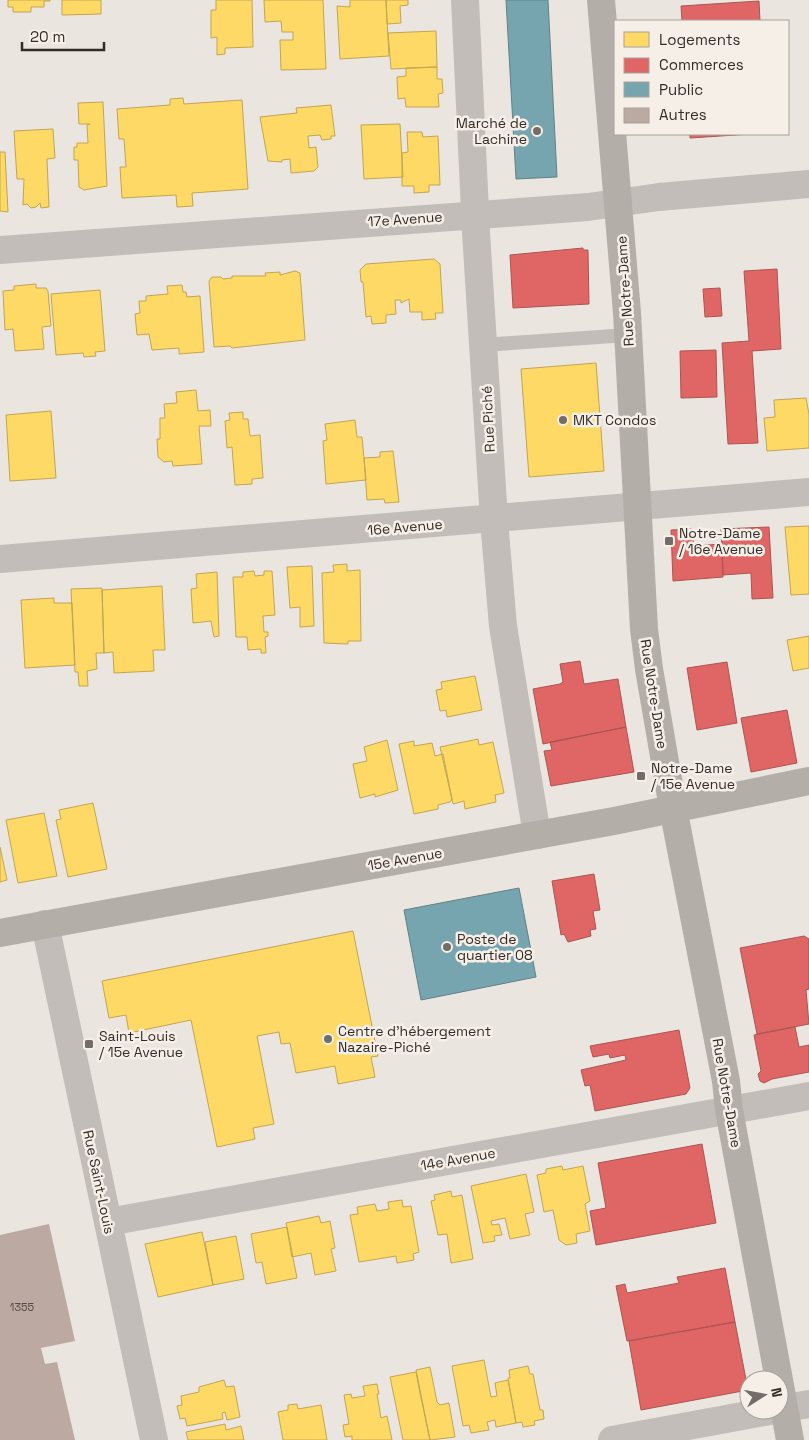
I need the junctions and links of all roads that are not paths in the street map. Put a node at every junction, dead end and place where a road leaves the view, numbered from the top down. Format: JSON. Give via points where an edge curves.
{"nodes":[{"id":1,"x":464,"y":0,"type":"edge"},
{"id":2,"x":601,"y":0,"type":"edge"},
{"id":3,"x":809,"y":184,"type":"edge"},
{"id":4,"x":619,"y":201,"type":"junction"},
{"id":5,"x":475,"y":214,"type":"junction"},
{"id":6,"x":0,"y":250,"type":"edge"},
{"id":7,"x":628,"y":335,"type":"junction"},
{"id":8,"x":483,"y":345,"type":"junction"},
{"id":9,"x":809,"y":492,"type":"edge"},
{"id":10,"x":638,"y":507,"type":"junction"},
{"id":11,"x":494,"y":520,"type":"junction"},
{"id":12,"x":0,"y":559,"type":"edge"},
{"id":13,"x":809,"y":781,"type":"edge"},
{"id":14,"x":673,"y":808,"type":"junction"},
{"id":15,"x":537,"y":836,"type":"junction"},
{"id":16,"x":46,"y":924,"type":"junction"},
{"id":17,"x":0,"y":933,"type":"edge"},
{"id":18,"x":809,"y":1096,"type":"edge"},
{"id":19,"x":729,"y":1110,"type":"junction"},
{"id":20,"x":108,"y":1222,"type":"junction"},
{"id":21,"x":777,"y":1370,"type":"edge"},
{"id":22,"x":739,"y":1417,"type":"edge"},
{"id":23,"x":788,"y":1420,"type":"edge"},
{"id":24,"x":154,"y":1440,"type":"edge"},
{"id":25,"x":612,"y":1440,"type":"edge"},
{"id":26,"x":790,"y":1440,"type":"edge"}],
"edges":[{"from":1,"to":5,"type":"street","name":"Rue Piché"},
{"from":2,"to":4,"type":"street","name":"Rue Notre-Dame"},
{"from":3,"to":4,"type":"street","name":"17e Avenue"},
{"from":4,"to":5,"type":"street","name":"17e Avenue","via":[[588,207]]},
{"from":4,"to":7,"type":"street","name":"Rue Notre-Dame"},
{"from":5,"to":6,"type":"street","name":"17e Avenue"},
{"from":5,"to":8,"type":"street","name":"Rue Piché"},
{"from":7,"to":8,"type":"lane"},
{"from":7,"to":10,"type":"street","name":"Rue Notre-Dame"},
{"from":8,"to":11,"type":"street","name":"Rue Piché"},
{"from":9,"to":10,"type":"street","name":"16e Avenue"},
{"from":10,"to":11,"type":"street","name":"16e Avenue"},
{"from":10,"to":14,"type":"street","name":"Rue Notre-Dame","via":[[646,648]]},
{"from":11,"to":12,"type":"street","name":"16e Avenue"},
{"from":11,"to":15,"type":"street","name":"Rue Piché","via":[[503,626]]},
{"from":13,"to":14,"type":"street","name":"15e Avenue"},
{"from":14,"to":15,"type":"street","name":"15e Avenue"},
{"from":14,"to":19,"type":"street","name":"Rue Notre-Dame"},
{"from":15,"to":16,"type":"street","name":"15e Avenue"},
{"from":16,"to":17,"type":"street","name":"15e Avenue"},
{"from":16,"to":20,"type":"street","name":"Rue Saint-Louis"},
{"from":18,"to":19,"type":"street","name":"14e Avenue"},
{"from":19,"to":20,"type":"street","name":"14e Avenue"},
{"from":19,"to":21,"type":"street","name":"Rue Notre-Dame"},
{"from":20,"to":24,"type":"street","name":"Rue Saint-Louis"},
{"from":22,"to":25,"type":"street"},
{"from":23,"to":26,"type":"street","name":"Rue Notre-Dame"}]}
